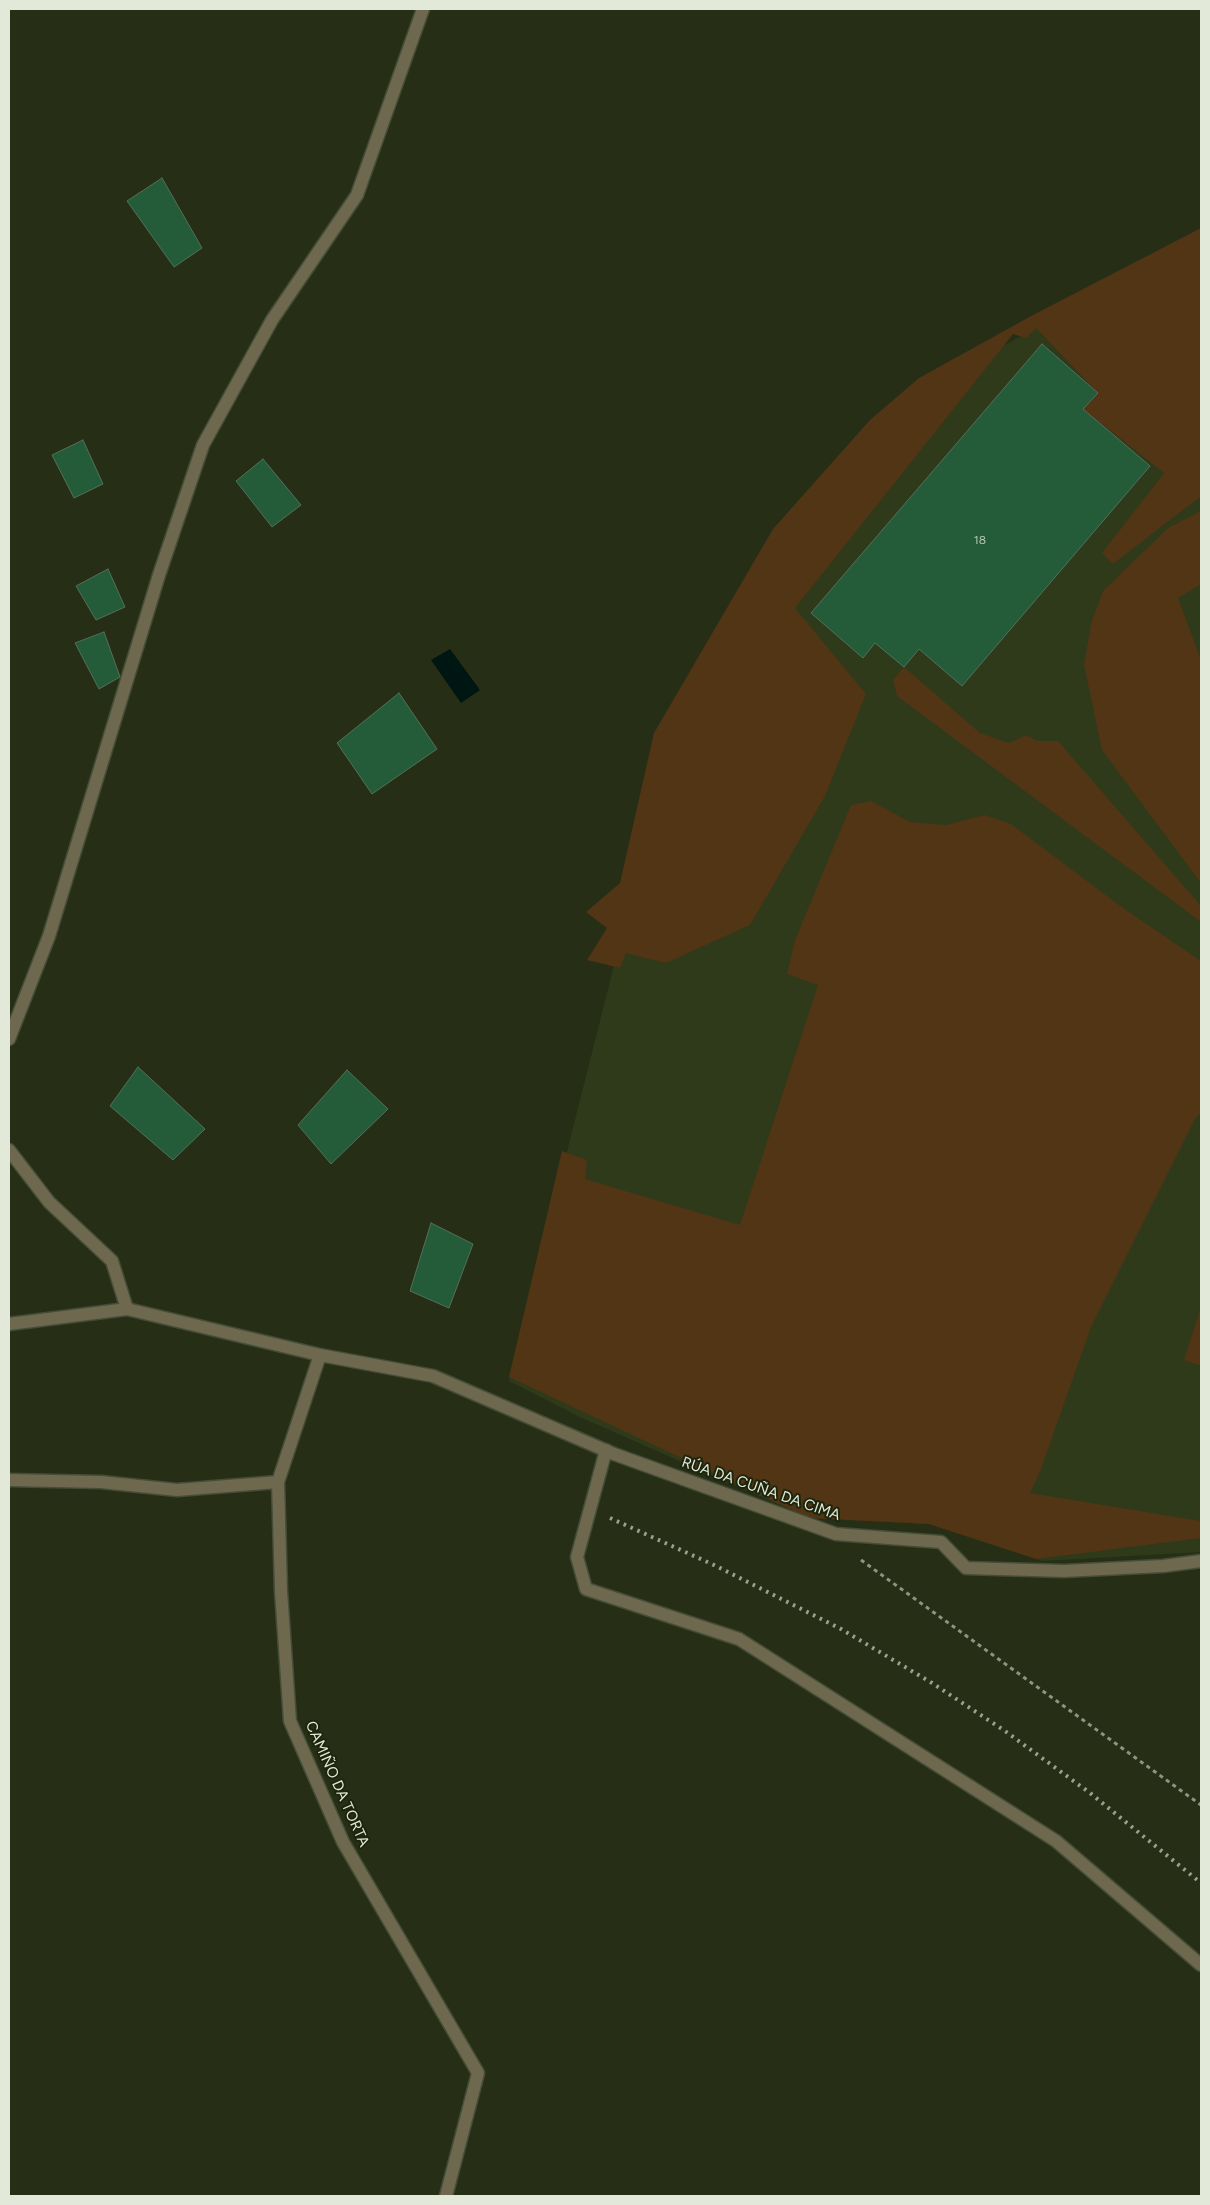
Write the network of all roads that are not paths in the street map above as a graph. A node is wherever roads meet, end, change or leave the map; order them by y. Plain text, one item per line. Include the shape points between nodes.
1 (422, 9) edge
2 (9, 1039) edge
3 (9, 1150) edge
4 (127, 1309) junction
5 (9, 1324) edge
6 (320, 1355) junction
7 (606, 1450) junction
8 (9, 1480) edge
9 (278, 1482) junction
10 (1201, 1561) edge
11 (1201, 1965) edge
12 (446, 2196) edge

1 - 2 street via 357,195 272,320 203,445 159,576 49,936
3 - 4 street via 49,1202 112,1261
4 - 5 street
4 - 6 street, RÚA DA CUÑA DA CIMA
6 - 7 street, RÚA DA CUÑA DA CIMA via 433,1376
6 - 9 street, CAMIÑO DA TORTA
7 - 10 street, RÚA DA CUÑA DA CIMA via 836,1534 941,1542 966,1568 1064,1571
7 - 11 street via 577,1557 586,1589 739,1639 1056,1841
8 - 9 street via 101,1482 177,1490
9 - 12 street, CAMIÑO DA TORTA via 290,1720 343,1842 478,2073

